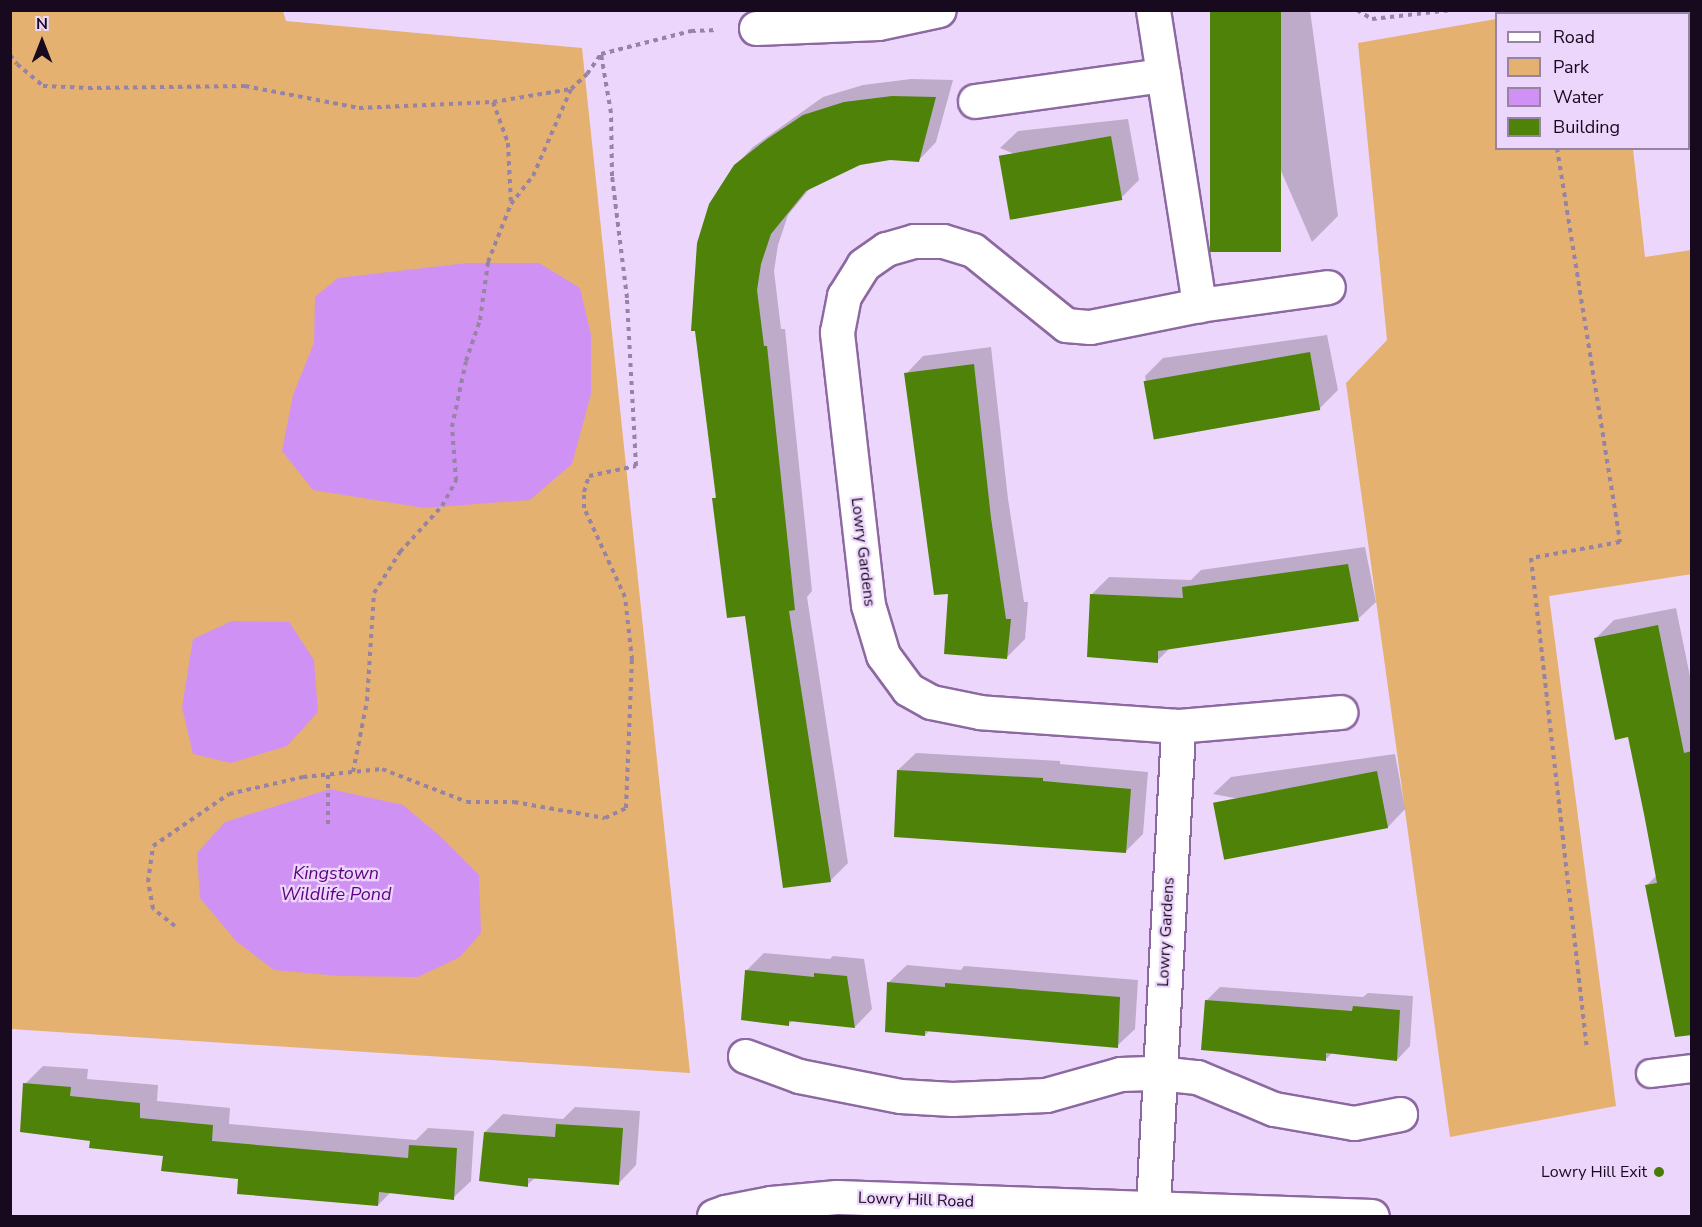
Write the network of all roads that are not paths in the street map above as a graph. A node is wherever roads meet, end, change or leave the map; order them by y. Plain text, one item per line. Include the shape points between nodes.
1 (939, 10) edge
2 (1153, 10) edge
3 (756, 28) road end
4 (1163, 75) junction
5 (975, 101) dead end
6 (1328, 287) dead end
7 (1199, 305) junction
8 (1340, 712) dead end
9 (1178, 726) junction
10 (745, 1056) dead end
11 (1692, 1068) edge
12 (1158, 1073) junction
13 (1650, 1073) dead end
14 (1400, 1114) dead end
15 (1153, 1207) junction
16 (714, 1216) edge
17 (1372, 1216) edge

1 - 3 street via 878,23
2 - 4 street
4 - 5 street
4 - 7 street
6 - 7 street, Lowry Gardens
7 - 9 street, Lowry Gardens via 1089,327 1066,325 973,250 943,241 914,241 886,249 863,265 844,296 837,332 868,605 883,655 908,689 931,702 980,712
8 - 9 street
9 - 12 street, Lowry Gardens
10 - 12 street via 799,1076 900,1096 952,1099 1046,1095 1120,1074
11 - 13 lane
12 - 14 street via 1197,1077 1274,1109 1354,1123
12 - 15 street, Lowry Gardens
15 - 16 street, Lowry Hill Road via 837,1197 771,1203
15 - 17 street, Lowry Hill Road

